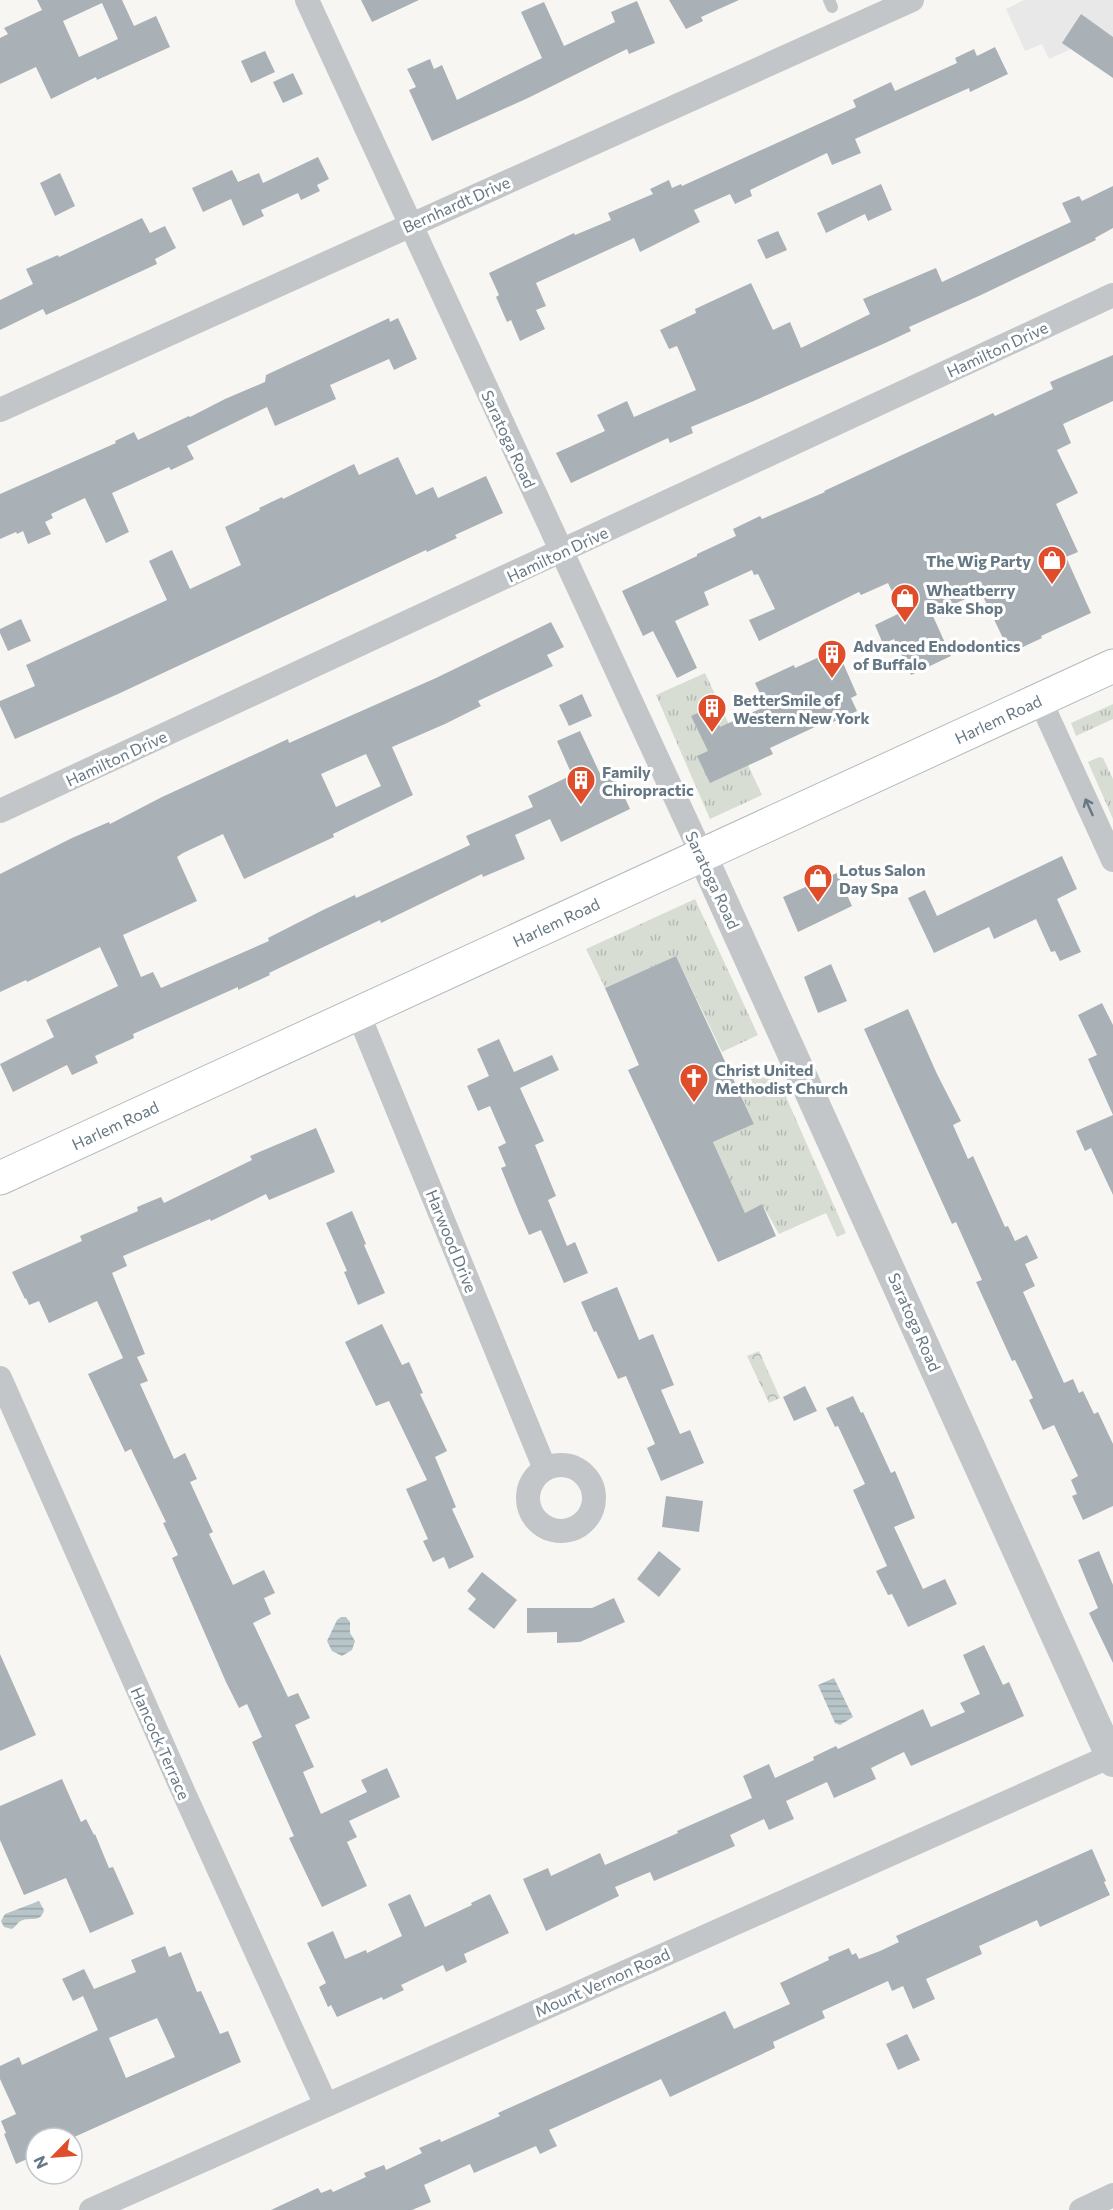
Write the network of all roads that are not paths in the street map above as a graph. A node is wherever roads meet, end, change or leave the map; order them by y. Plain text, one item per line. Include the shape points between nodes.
1 (307, 0) edge
2 (912, 0) edge
3 (412, 224) junction
4 (1113, 295) edge
5 (0, 410) edge
6 (561, 552) junction
7 (1113, 666) edge
8 (1040, 699) junction
9 (0, 812) edge
10 (702, 855) junction
11 (1113, 860) edge
12 (358, 1013) junction
13 (0, 1178) edge
14 (0, 1378) edge
15 (545, 1470) dead end
16 (1112, 1758) edge
17 (326, 2105) junction
18 (1113, 2195) edge
19 (91, 2210) edge
20 (1081, 2210) edge

1 - 3 street, Saratoga Road
2 - 3 street, Bernhardt Drive
3 - 5 street, Bernhardt Drive
3 - 6 street, Saratoga Road
4 - 6 street, Hamilton Drive
6 - 9 street, Hamilton Drive
6 - 10 street, Saratoga Road
7 - 8 main road, Harlem Road
8 - 10 main road, Harlem Road
11 -> 8 street
10 - 12 main road, Harlem Road
10 - 16 street, Saratoga Road
12 - 13 main road, Harlem Road
12 - 15 street, Harwood Drive
14 - 17 street, Hancock Terrace
16 - 17 street, Mount Vernon Road
17 - 19 street, Mount Vernon Road
18 - 20 street

